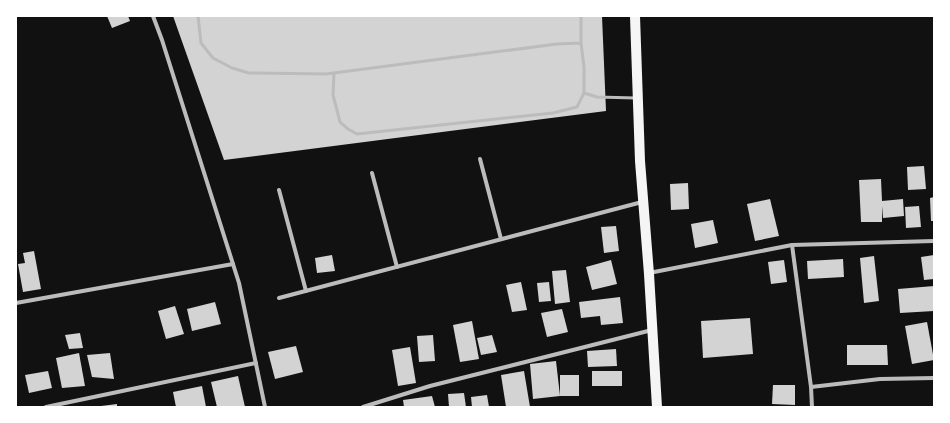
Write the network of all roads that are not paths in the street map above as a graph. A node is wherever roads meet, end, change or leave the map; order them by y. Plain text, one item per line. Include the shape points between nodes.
1 (153, 16) edge
2 (198, 16) edge
3 (581, 16) edge
4 (635, 16) edge
5 (581, 43) junction
6 (334, 73) junction
7 (584, 93) junction
8 (637, 98) junction
9 (480, 159) dead end
10 (372, 173) dead end
11 (279, 190) dead end
12 (642, 202) junction
13 (501, 239) junction
14 (934, 240) edge
15 (792, 245) junction
16 (233, 264) junction
17 (397, 267) junction
18 (649, 274) junction
19 (306, 291) junction
20 (279, 298) dead end
21 (16, 303) edge
22 (652, 330) junction
23 (256, 363) junction
24 (934, 378) edge
25 (812, 387) junction
26 (46, 407) edge
27 (265, 407) edge
28 (363, 407) edge
29 (657, 407) edge
30 (812, 407) edge

1 - 16 street
2 - 6 lane via 201,43 213,58 232,68 249,73
3 - 5 lane
4 - 8 main road
5 - 6 lane
5 - 7 lane
6 - 7 lane via 333,95 340,122 357,134 553,113 577,107
7 - 8 lane via 597,97
8 - 12 main road
9 - 13 street
10 - 17 street
11 - 19 street
12 - 13 street
12 - 18 main road
13 - 17 street
14 - 15 street
15 - 18 street
15 - 25 street
16 - 21 street
16 - 23 street
17 - 19 street
18 - 22 main road
19 - 20 street
22 - 28 street via 430,386
22 - 29 main road
23 - 26 street
23 - 27 street
24 - 25 street via 880,379
25 - 30 street

